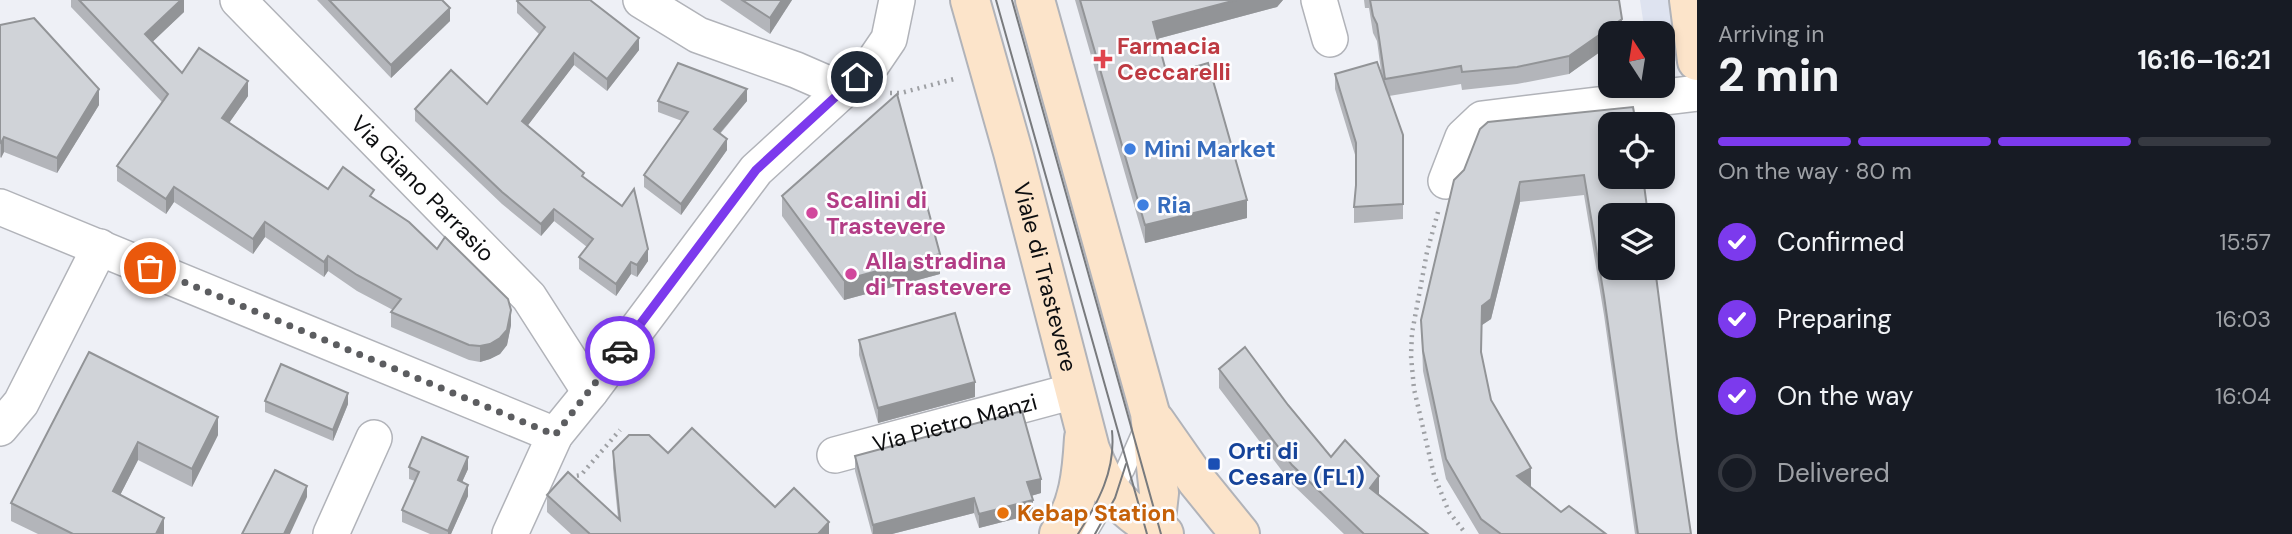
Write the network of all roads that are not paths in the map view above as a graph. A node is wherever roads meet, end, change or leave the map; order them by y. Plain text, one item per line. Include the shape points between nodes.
1 (238, 0) edge
2 (641, 0) edge
3 (897, 0) edge
4 (970, 0) edge
5 (1035, 0) edge
6 (1319, 0) edge
7 (1689, 0) edge
8 (1330, 39) dead end
9 (1697, 61) edge
10 (842, 90) junction
11 (1697, 93) edge
12 (1446, 181) road end
13 (0, 207) edge
14 (100, 247) junction
15 (1074, 391) junction
16 (590, 392) junction
17 (1150, 413) junction
18 (0, 428) edge
19 (1084, 433) junction
20 (374, 438) dead end
21 (550, 446) junction
22 (835, 455) dead end
23 (1119, 479) junction
24 (1154, 532) edge
25 (331, 534) edge
26 (510, 534) edge
27 (1059, 534) edge
28 (1087, 534) edge
29 (1109, 534) edge
30 (1240, 534) edge

1 - 16 street, Via Giano Parrasio via 529,297
2 - 10 street via 698,36
3 - 10 street via 883,50
4 - 15 main road, Viale di Trastevere
5 - 17 main road
6 - 8 street
7 - 9 main road
10 - 16 street via 756,170
11 - 12 street via 1482,119 1463,137
13 - 14 street
14 - 18 street via 21,403
14 - 21 street
15 - 19 main road, Viale di Trastevere
15 - 22 street, Via Pietro Manzi
16 - 21 street
17 - 23 lane
17 - 24 main road via 1159,493
17 - 30 main road
19 - 23 main road, Viale di Trastevere via 1098,469
19 - 27 main road via 1079,487
20 - 25 street
21 - 26 street
23 - 24 main road, Viale di Trastevere via 1132,514
23 - 28 lane
24 - 29 main road

